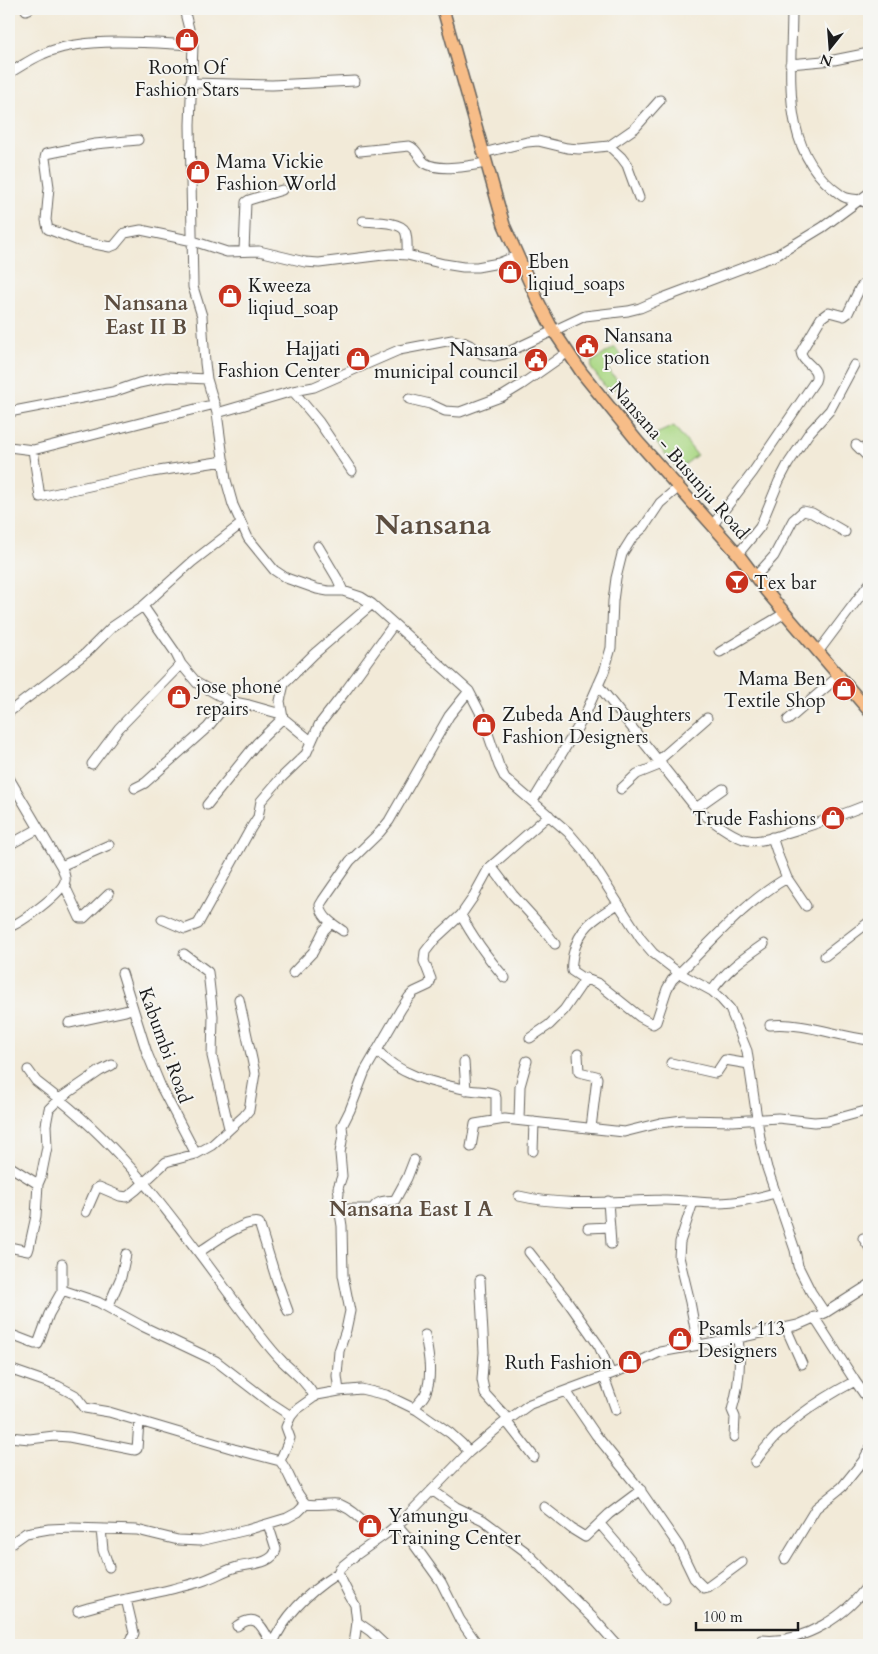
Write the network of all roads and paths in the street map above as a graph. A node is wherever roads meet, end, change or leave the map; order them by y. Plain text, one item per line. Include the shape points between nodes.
1 (184, 9) edge
2 (443, 9) edge
3 (792, 9) edge
4 (193, 44) junction
5 (869, 53) edge
6 (790, 64) junction
7 (9, 73) edge
8 (355, 81) dead end
9 (190, 83) junction
10 (660, 100) dead end
11 (138, 140) dead end
12 (609, 146) junction
13 (360, 151) dead end
14 (484, 158) junction
15 (282, 190) dead end
16 (869, 193) edge
17 (639, 198) dead end
18 (860, 200) junction
19 (869, 204) edge
20 (363, 220) dead end
21 (193, 241) junction
22 (244, 251) junction
23 (407, 255) junction
24 (517, 256) junction
25 (869, 279) edge
26 (553, 330) junction
27 (568, 352) junction
28 (854, 364) dead end
29 (207, 379) junction
30 (293, 391) junction
31 (409, 399) dead end
32 (216, 409) junction
33 (9, 412) edge
34 (856, 445) dead end
35 (9, 447) edge
36 (33, 450) junction
37 (869, 458) edge
38 (224, 462) junction
39 (352, 471) dead end
40 (679, 487) junction
41 (241, 524) junction
42 (712, 526) junction
43 (845, 532) dead end
44 (318, 546) dead end
45 (738, 554) junction
46 (755, 577) junction
47 (869, 584) edge
48 (343, 591) junction
49 (372, 604) junction
50 (143, 606) junction
51 (785, 613) junction
52 (394, 624) junction
53 (720, 652) dead end
54 (818, 652) junction
55 (181, 664) junction
56 (840, 675) junction
57 (598, 685) junction
58 (469, 691) junction
59 (229, 702) junction
60 (869, 711) edge
61 (9, 712) edge
62 (282, 716) junction
63 (707, 718) dead end
64 (788, 720) dead end
65 (311, 741) junction
66 (660, 762) junction
67 (92, 764) dead end
68 (9, 778) edge
69 (135, 788) dead end
70 (621, 788) dead end
71 (723, 789) dead end
72 (533, 801) junction
73 (869, 804) edge
74 (207, 805) dead end
75 (696, 808) junction
76 (549, 816) junction
77 (38, 829) junction
78 (772, 837) junction
79 (9, 845) edge
80 (108, 845) dead end
81 (61, 866) junction
82 (491, 866) junction
83 (787, 878) junction
84 (64, 884) junction
85 (109, 894) dead end
86 (618, 904) junction
87 (806, 906) dead end
88 (461, 915) junction
89 (162, 919) dead end
90 (869, 922) edge
91 (331, 923) junction
92 (9, 927) edge
93 (343, 931) dead end
94 (555, 944) dead end
95 (764, 944) dead end
96 (184, 954) dead end
97 (825, 956) dead end
98 (122, 973) dead end
99 (293, 973) dead end
100 (680, 973) junction
101 (505, 978) dead end
102 (586, 978) junction
103 (712, 991) junction
104 (239, 1000) dead end
105 (133, 1008) junction
106 (69, 1023) dead end
107 (770, 1025) dead end
108 (530, 1038) dead end
109 (869, 1040) edge
110 (376, 1050) junction
111 (578, 1054) dead end
112 (527, 1060) dead end
113 (464, 1062) dead end
114 (671, 1064) dead end
115 (749, 1064) junction
116 (112, 1065) dead end
117 (28, 1070) dead end
118 (466, 1090) junction
119 (59, 1099) junction
120 (869, 1110) edge
121 (496, 1120) junction
122 (519, 1120) junction
123 (757, 1120) junction
124 (534, 1122) junction
125 (229, 1128) junction
126 (591, 1128) junction
127 (471, 1147) dead end
128 (533, 1151) dead end
129 (196, 1154) junction
130 (414, 1160) dead end
131 (9, 1166) edge
132 (143, 1183) junction
133 (38, 1184) junction
134 (775, 1193) junction
135 (519, 1196) dead end
136 (608, 1201) junction
137 (693, 1202) junction
138 (340, 1209) junction
139 (86, 1212) dead end
140 (610, 1227) junction
141 (588, 1228) dead end
142 (863, 1238) dead end
143 (611, 1244) dead end
144 (9, 1247) edge
145 (869, 1247) edge
146 (198, 1252) junction
147 (529, 1252) dead end
148 (126, 1254) dead end
149 (62, 1264) dead end
150 (480, 1280) dead end
151 (869, 1285) edge
152 (62, 1291) junction
153 (108, 1307) junction
154 (288, 1311) dead end
155 (825, 1313) junction
156 (814, 1317) junction
157 (786, 1328) junction
158 (9, 1334) edge
159 (425, 1335) dead end
160 (738, 1338) junction
161 (698, 1345) junction
162 (802, 1364) dead end
163 (9, 1369) edge
164 (607, 1376) junction
165 (854, 1381) junction
166 (338, 1390) junction
167 (566, 1391) junction
168 (315, 1397) junction
169 (869, 1401) edge
170 (414, 1408) junction
171 (616, 1410) dead end
172 (291, 1416) junction
173 (507, 1420) junction
174 (139, 1422) junction
175 (9, 1437) edge
176 (734, 1437) dead end
177 (869, 1450) edge
178 (469, 1452) junction
179 (534, 1457) dead end
180 (280, 1461) junction
181 (755, 1462) dead end
182 (432, 1490) junction
183 (641, 1490) junction
184 (306, 1504) junction
185 (544, 1507) dead end
186 (268, 1524) junction
187 (600, 1524) junction
188 (397, 1525) junction
189 (100, 1528) junction
190 (378, 1539) junction
191 (9, 1545) edge
192 (785, 1559) dead end
193 (742, 1562) dead end
194 (109, 1567) dead end
195 (338, 1573) junction
196 (869, 1583) edge
197 (126, 1599) junction
198 (665, 1600) dead end
199 (78, 1610) dead end
200 (357, 1622) junction
201 (237, 1626) dead end
202 (762, 1640) dead end
203 (125, 1645) edge
204 (272, 1645) edge
205 (354, 1645) edge
206 (385, 1645) edge
207 (478, 1645) edge
208 (617, 1645) edge

1 - 4 street
2 - 14 main road, Nansana - Busunju Road
3 - 6 street
4 - 7 street via 120,42 65,47 43,54
4 - 9 street
5 - 6 street
6 - 18 street via 795,129 808,161 842,197
8 - 9 street via 272,85
9 - 21 street
10 - 12 street via 635,128
11 - 21 street via 94,144 46,154 49,187 46,226 79,241 110,247 125,233 141,230
12 - 14 street via 578,149 527,142
12 - 17 street via 627,165
13 - 14 street via 409,146 414,147 423,162 438,166 465,167
14 - 24 main road, Nansana - Busunju Road
15 - 22 street via 246,202
16 - 18 street
18 - 19 street
18 - 26 street via 776,255 640,308 586,316
20 - 23 street via 404,228
21 - 22 street via 227,252
21 - 29 street via 193,286 202,316
22 - 23 street via 319,263
23 - 24 street via 463,267 499,263
24 - 26 main road, Nansana - Busunju Road
25 - 42 street via 860,288 848,313 844,316 829,312 821,318 801,352 816,371 815,381
26 - 27 main road, Nansana - Busunju Road
26 - 30 street via 494,356 452,340 398,350 314,387
27 - 31 street via 502,396 460,412 445,411
27 - 40 main road, Nansana - Busunju Road via 638,442
28 - 45 street via 830,410 788,464 760,527
29 - 32 street
29 - 33 street via 167,377 139,382 113,392
30 - 32 street
30 - 39 street via 319,422
32 - 36 street
32 - 38 street
34 - 37 street
35 - 36 street
36 - 38 street via 40,497 152,472
38 - 41 street via 226,480
40 - 42 main road, Nansana - Busunju Road
40 - 57 street via 660,503 622,554 613,601 610,648
41 - 48 street via 264,559 286,578 317,589
41 - 50 street
42 - 45 main road, Nansana - Busunju Road
43 - 46 street via 803,511 793,520 774,556
44 - 48 street
45 - 46 main road, Nansana - Busunju Road
46 - 51 main road, Nansana - Busunju Road
47 - 54 street
48 - 49 street
49 - 52 street
49 - 62 street via 284,684 280,701
50 - 55 street
50 - 61 street via 112,627 86,652
51 - 53 street
51 - 54 main road, Nansana - Busunju Road
52 - 58 street
52 - 65 street via 319,725
54 - 56 main road, Nansana - Busunju Road
55 - 59 street via 197,683
55 - 67 street via 120,728
56 - 60 main road, Nansana - Busunju Road
56 - 64 street
57 - 66 street
57 - 72 street via 584,717
58 - 72 street via 505,778
58 - 91 street via 448,716 389,821 350,861 320,905
59 - 62 street
59 - 69 street via 194,740
62 - 65 street
62 - 74 street
63 - 66 street
65 - 89 street via 306,754 261,801 258,817 198,924 185,929
66 - 70 street via 637,774
66 - 75 street
68 - 77 street
71 - 75 street
72 - 76 street
73 - 78 street
75 - 78 street via 740,838
76 - 82 street
76 - 86 street via 576,835
77 - 79 street
77 - 81 street
78 - 83 street
80 - 81 street
81 - 84 street
82 - 88 street
82 - 94 street
83 - 87 street
83 - 100 street via 742,912
84 - 85 street via 80,918 84,918
84 - 92 street via 28,917
86 - 100 street via 653,953
86 - 102 street via 597,917 576,942 572,971
88 - 101 street via 479,946
88 - 110 street via 425,952 424,961 431,979 429,985 409,997
90 - 97 street
91 - 93 street
91 - 99 street via 313,952
95 - 103 street via 732,966
96 - 125 street via 208,972 213,1016 212,1056
98 - 105 street, Kabumbi Road
100 - 102 street via 667,989 653,1024 600,984
100 - 103 street
102 - 108 street via 564,1010
103 - 115 street via 730,1009
104 - 125 street via 255,1073 249,1110
105 - 106 street
105 - 129 street, Kabumbi Road via 160,1087
107 - 109 street via 784,1024
110 - 118 street via 389,1063 415,1076
110 - 138 street via 342,1126 342,1176 338,1188
111 - 126 street via 579,1072 597,1078
112 - 122 street via 520,1086
113 - 118 street
114 - 115 street via 715,1073 725,1060
115 - 123 street
116 - 119 street
117 - 119 street via 36,1081
118 - 121 street via 494,1094
119 - 132 street via 93,1128
119 - 133 street via 49,1109 47,1148
120 - 123 street via 828,1121
121 - 122 street
121 - 127 street via 475,1124
122 - 124 street
123 - 126 street via 672,1121 624,1132
123 - 134 street
124 - 126 street
124 - 128 street
125 - 129 street via 212,1145
129 - 132 street via 166,1162
130 - 138 street via 395,1200 382,1201 370,1209
131 - 133 street
132 - 139 street via 127,1197 99,1187
132 - 146 street
133 - 144 street via 36,1216 28,1251
134 - 137 street via 735,1202
134 - 155 street via 798,1266
135 - 136 street via 544,1200
136 - 137 street
136 - 140 street
137 - 161 street via 680,1242 679,1257
138 - 166 street via 343,1275 350,1311 339,1351
140 - 141 street
140 - 143 street
142 - 145 street
146 - 154 street via 228,1233 252,1222 259,1223
146 - 168 street via 270,1349 296,1372
147 - 164 street via 599,1346
148 - 153 street via 121,1277
149 - 152 street
150 - 173 street via 484,1352 482,1380 485,1394
151 - 155 street
152 - 153 street
152 - 158 street via 48,1314 38,1344
153 - 172 street via 216,1361
155 - 156 street
156 - 157 street
156 - 165 street
157 - 160 street
157 - 162 street
159 - 170 street via 428,1386 424,1397
160 - 161 street
160 - 176 street via 740,1358 732,1410
161 - 164 street via 660,1352
163 - 174 street via 58,1386 75,1395 86,1408
164 - 167 street
164 - 171 street
165 - 169 street
165 - 181 street via 794,1419 764,1448
166 - 168 street
166 - 170 street via 372,1391
167 - 173 street via 530,1404
167 - 183 street via 596,1435
168 - 172 street
170 - 178 street via 450,1433
172 - 180 street via 286,1428 290,1438
173 - 178 street
173 - 179 street
174 - 175 street via 137,1448 133,1451 69,1437
174 - 180 street
177 - 192 street via 842,1487 816,1508
178 - 182 street
180 - 184 street
182 - 188 street
182 - 208 street via 483,1520 526,1552
183 - 187 street
183 - 193 street via 678,1545 694,1578 704,1588
184 - 186 street via 292,1516
184 - 190 street via 343,1506 369,1526
185 - 187 street via 582,1537
186 - 189 street via 194,1541 137,1530
186 - 197 street via 276,1549 273,1556 205,1580
187 - 198 street
188 - 190 street
188 - 207 street via 442,1582 460,1620
189 - 191 street via 26,1533
189 - 194 street
190 - 195 street via 340,1568
195 - 200 street via 355,1605
195 - 204 street via 321,1584 289,1615
196 - 202 street via 854,1604 827,1623 787,1639
197 - 199 street
197 - 203 street via 134,1633
200 - 205 street
200 - 206 street
201 - 204 street via 253,1619

